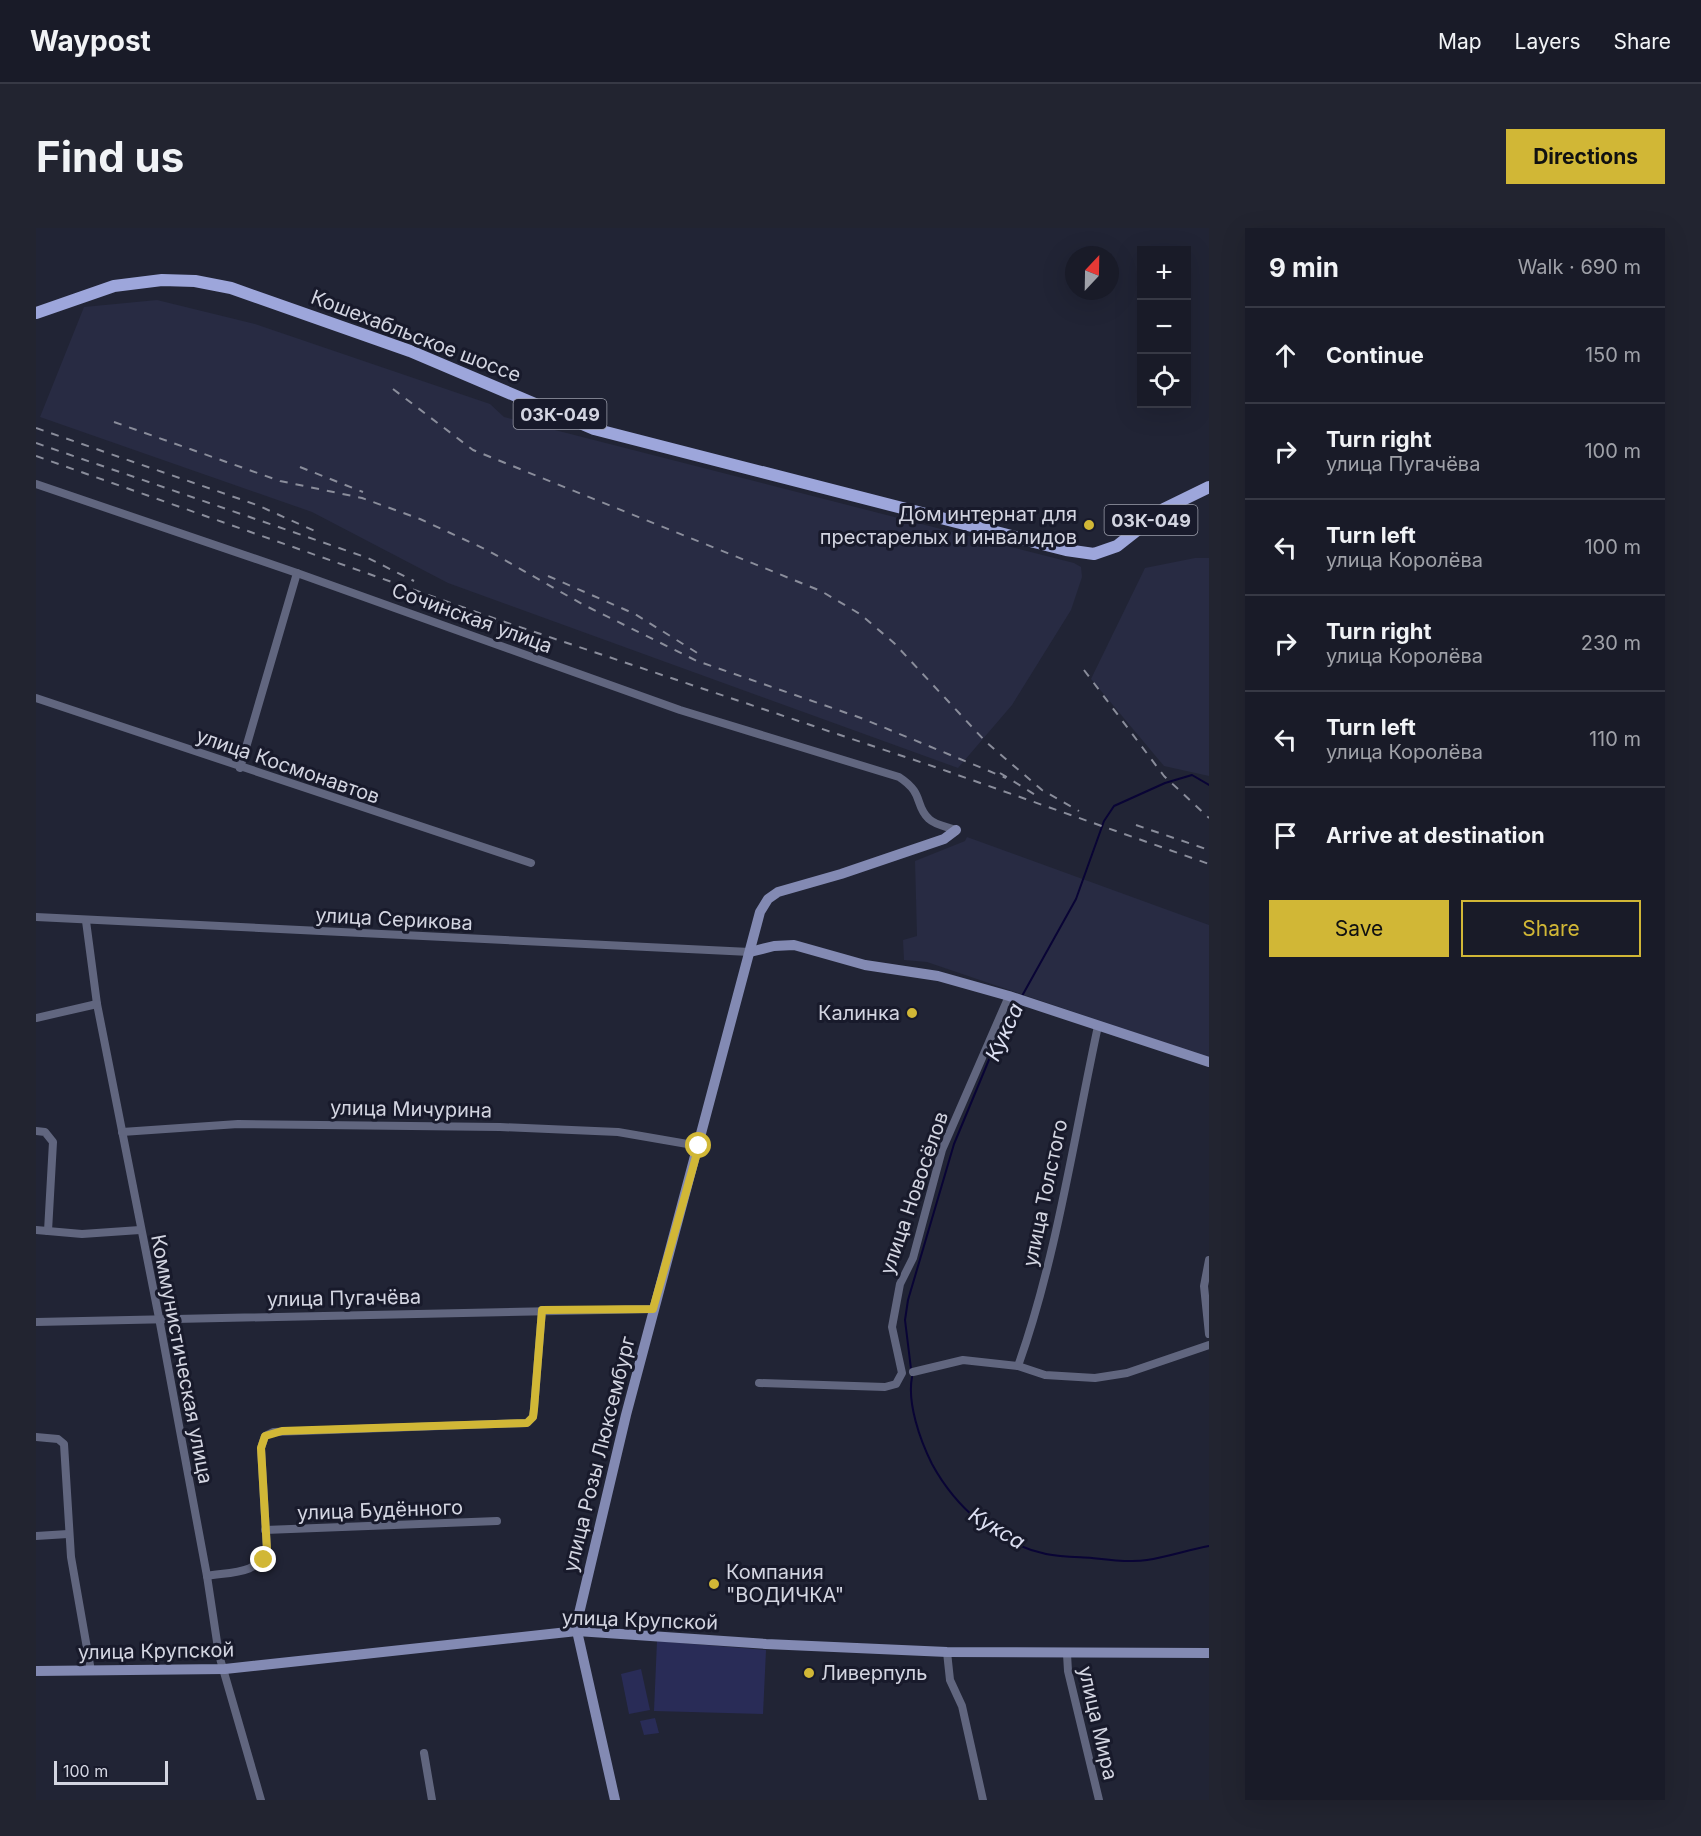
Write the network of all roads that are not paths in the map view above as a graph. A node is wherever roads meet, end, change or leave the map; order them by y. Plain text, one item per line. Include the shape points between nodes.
1 (36, 313) edge
2 (36, 484) edge
3 (1209, 487) edge
4 (297, 573) junction
5 (36, 698) edge
6 (240, 768) junction
7 (956, 830) joint
8 (531, 863) dead end
9 (36, 917) edge
10 (86, 921) junction
11 (750, 952) junction
12 (1016, 998) junction
13 (97, 1004) junction
14 (36, 1018) edge
15 (1098, 1026) junction
16 (1209, 1062) edge
17 (36, 1131) edge
18 (122, 1132) junction
19 (699, 1146) junction
20 (36, 1230) edge
21 (140, 1230) junction
22 (48, 1231) junction
23 (1209, 1260) edge
24 (653, 1309) junction
25 (542, 1310) junction
26 (159, 1318) junction
27 (36, 1322) edge
28 (1209, 1334) edge
29 (1209, 1345) edge
30 (1018, 1366) junction
31 (913, 1372) dead end
32 (759, 1383) dead end
33 (36, 1437) edge
34 (496, 1521) dead end
35 (266, 1530) junction
36 (68, 1534) junction
37 (36, 1536) edge
38 (207, 1576) junction
39 (577, 1631) junction
40 (947, 1652) junction
41 (1209, 1653) edge
42 (1067, 1654) junction
43 (225, 1669) junction
44 (36, 1671) edge
45 (91, 1671) junction
46 (424, 1753) dead end
47 (261, 1800) edge
48 (432, 1800) edge
49 (615, 1800) edge
50 (983, 1800) edge
51 (1099, 1800) edge

1 - 3 main road, Кошехабльское шоссе / 03К-049 via 114,286 195,281 231,288 410,351 594,429 1066,550 1094,554 1117,546 1164,509
2 - 4 street, Сочинская улица
4 - 6 street
4 - 7 street, Сочинская улица via 681,710 899,777 918,794 930,820
5 - 6 street, улица Космонавтов
6 - 8 street, улица Космонавтов
7 - 11 street, улица Розы Люксембург via 944,839 778,892 768,898 760,912
9 - 10 street, улица Серикова
10 - 11 street, улица Серикова
10 - 13 street, Коммунистическая улица
11 - 12 street via 794,945 865,965 938,976
11 - 19 street, улица Розы Люксембург
12 - 15 street
12 - 32 street, улица Новосёлов via 942,1150 913,1258 900,1284 892,1327 902,1373 896,1384
13 - 14 street
13 - 18 street, Коммунистическая улица
15 - 16 street
15 - 30 street, улица Толстого via 1047,1266
17 - 22 street via 45,1132 53,1142
18 - 19 street, улица Мичурина via 238,1124 500,1127 618,1132
18 - 21 street, Коммунистическая улица
19 - 24 street, улица Розы Люксембург
20 - 22 street
21 - 22 street via 82,1234
21 - 26 street, Коммунистическая улица
23 - 28 street via 1204,1286
24 - 25 street, улица Пугачёва
24 - 39 street, улица Розы Люксембург
25 - 26 street, улица Пугачёва
25 - 35 street via 533,1417 527,1423 273,1432 265,1436 261,1448
26 - 27 street, улица Пугачёва
26 - 38 street, Коммунистическая улица
29 - 30 street via 1127,1373 1095,1378 1045,1375
30 - 31 street via 963,1360
33 - 36 street via 58,1439 64,1444
34 - 35 street, улица Будённого
35 - 38 street via 267,1550 257,1567
36 - 37 street
36 - 45 street
38 - 43 street, Коммунистическая улица via 219,1655
39 - 40 street, улица Крупской
39 - 43 street, улица Крупской
39 - 49 street, улица Розы Люксембург
40 - 42 street, улица Крупской
40 - 50 street
41 - 42 street, улица Крупской
42 - 51 street, улица Мира
43 - 45 street, улица Крупской
43 - 47 street, Коммунистическая улица
44 - 45 street, улица Крупской
46 - 48 street

